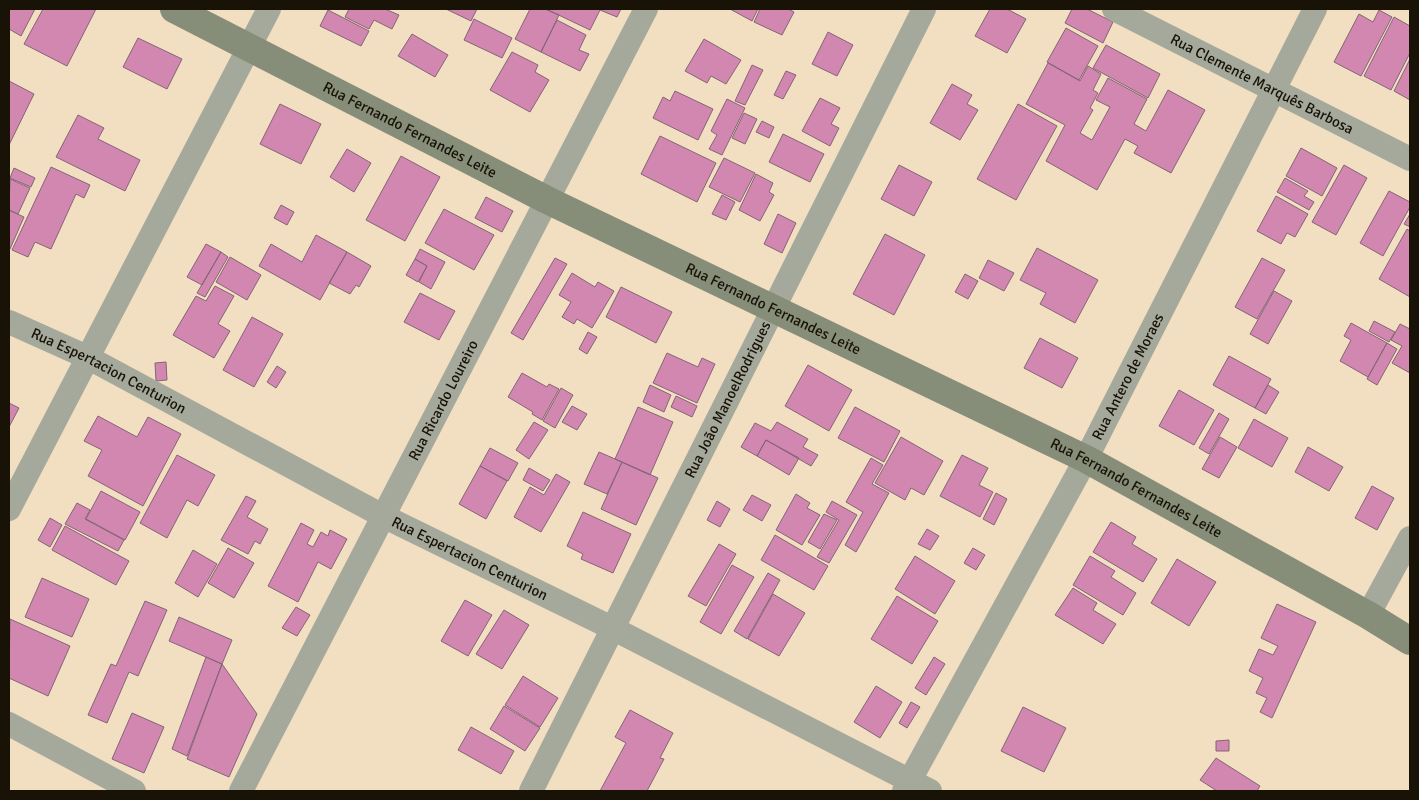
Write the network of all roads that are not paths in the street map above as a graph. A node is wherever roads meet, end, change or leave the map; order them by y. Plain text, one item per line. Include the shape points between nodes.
1 (174, 9) edge
2 (270, 9) edge
3 (646, 9) edge
4 (924, 9) edge
5 (1114, 9) edge
6 (1315, 9) edge
7 (250, 48) junction
8 (1275, 88) junction
9 (1410, 159) edge
10 (547, 200) junction
11 (775, 308) junction
12 (9, 322) edge
13 (87, 357) junction
14 (1086, 459) junction
15 (9, 509) edge
16 (383, 516) junction
17 (1410, 538) edge
18 (1368, 615) junction
19 (612, 628) junction
20 (1410, 641) edge
21 (9, 724) edge
22 (915, 788) edge
23 (134, 791) edge
24 (241, 791) edge
25 (531, 791) edge

1 - 7 street, Rua Fernando Fernandes Leite
2 - 7 street
3 - 10 street, Rua Ricardo Loureiro
4 - 11 street, Rua João ManoelRodrigues
5 - 8 street, Rua Clemente Marquês Barbosa
6 - 8 street, Rua Antero de Moraes
7 - 10 street, Rua Fernando Fernandes Leite
7 - 13 street
8 - 9 street, Rua Clemente Marquês Barbosa
8 - 14 street, Rua Antero de Moraes
10 - 11 street, Rua Fernando Fernandes Leite
10 - 16 street, Rua Ricardo Loureiro
11 - 14 street, Rua Fernando Fernandes Leite
11 - 19 street, Rua João ManoelRodrigues
12 - 13 street, Rua Espertacion Centurion
13 - 15 street
13 - 16 street, Rua Espertacion Centurion
14 - 18 street, Rua Fernando Fernandes Leite
14 - 22 street, Rua Antero de Moraes
16 - 19 street, Rua Espertacion Centurion
16 - 24 street, Rua Ricardo Loureiro
17 - 18 street
18 - 20 street, Rua Fernando Fernandes Leite
19 - 22 street, Rua Espertacion Centurion
19 - 25 street, Rua João ManoelRodrigues
21 - 23 street

